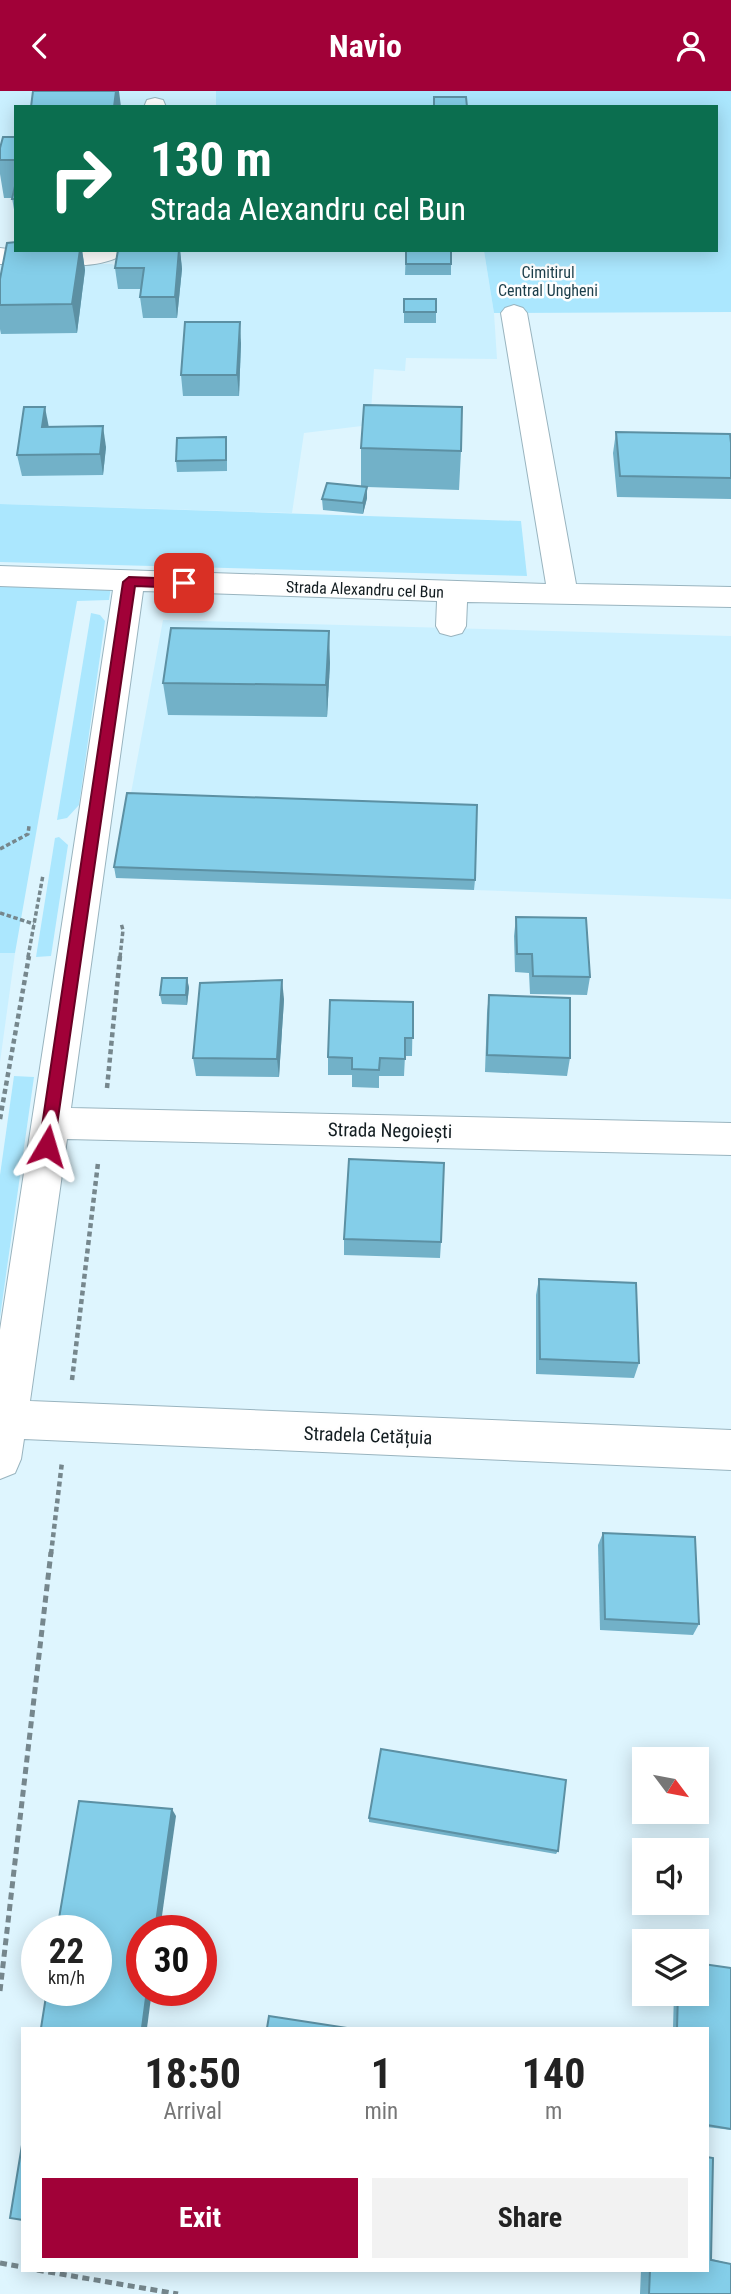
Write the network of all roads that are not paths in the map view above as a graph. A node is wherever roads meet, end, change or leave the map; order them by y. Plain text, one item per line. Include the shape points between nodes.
1 (110, 252) edge
2 (0, 256) edge
3 (514, 313) dead end
4 (0, 576) edge
5 (129, 582) junction
6 (453, 592) junction
7 (562, 592) junction
8 (731, 597) edge
9 (451, 626) dead end
10 (49, 1123) junction
11 (731, 1139) edge
12 (3, 1439) edge
13 (731, 1450) edge

1 - 2 street via 100,257
3 - 7 street
4 - 5 street, Strada Alexandru cel Bun
5 - 6 street, Strada Alexandru cel Bun
5 - 10 street
6 - 7 street, Strada Alexandru cel Bun
6 - 9 street
7 - 8 street, Strada Alexandru cel Bun
10 - 11 street, Strada Negoiești
10 - 12 street
12 - 13 street, Stradela Cetățuia via 67,1422

